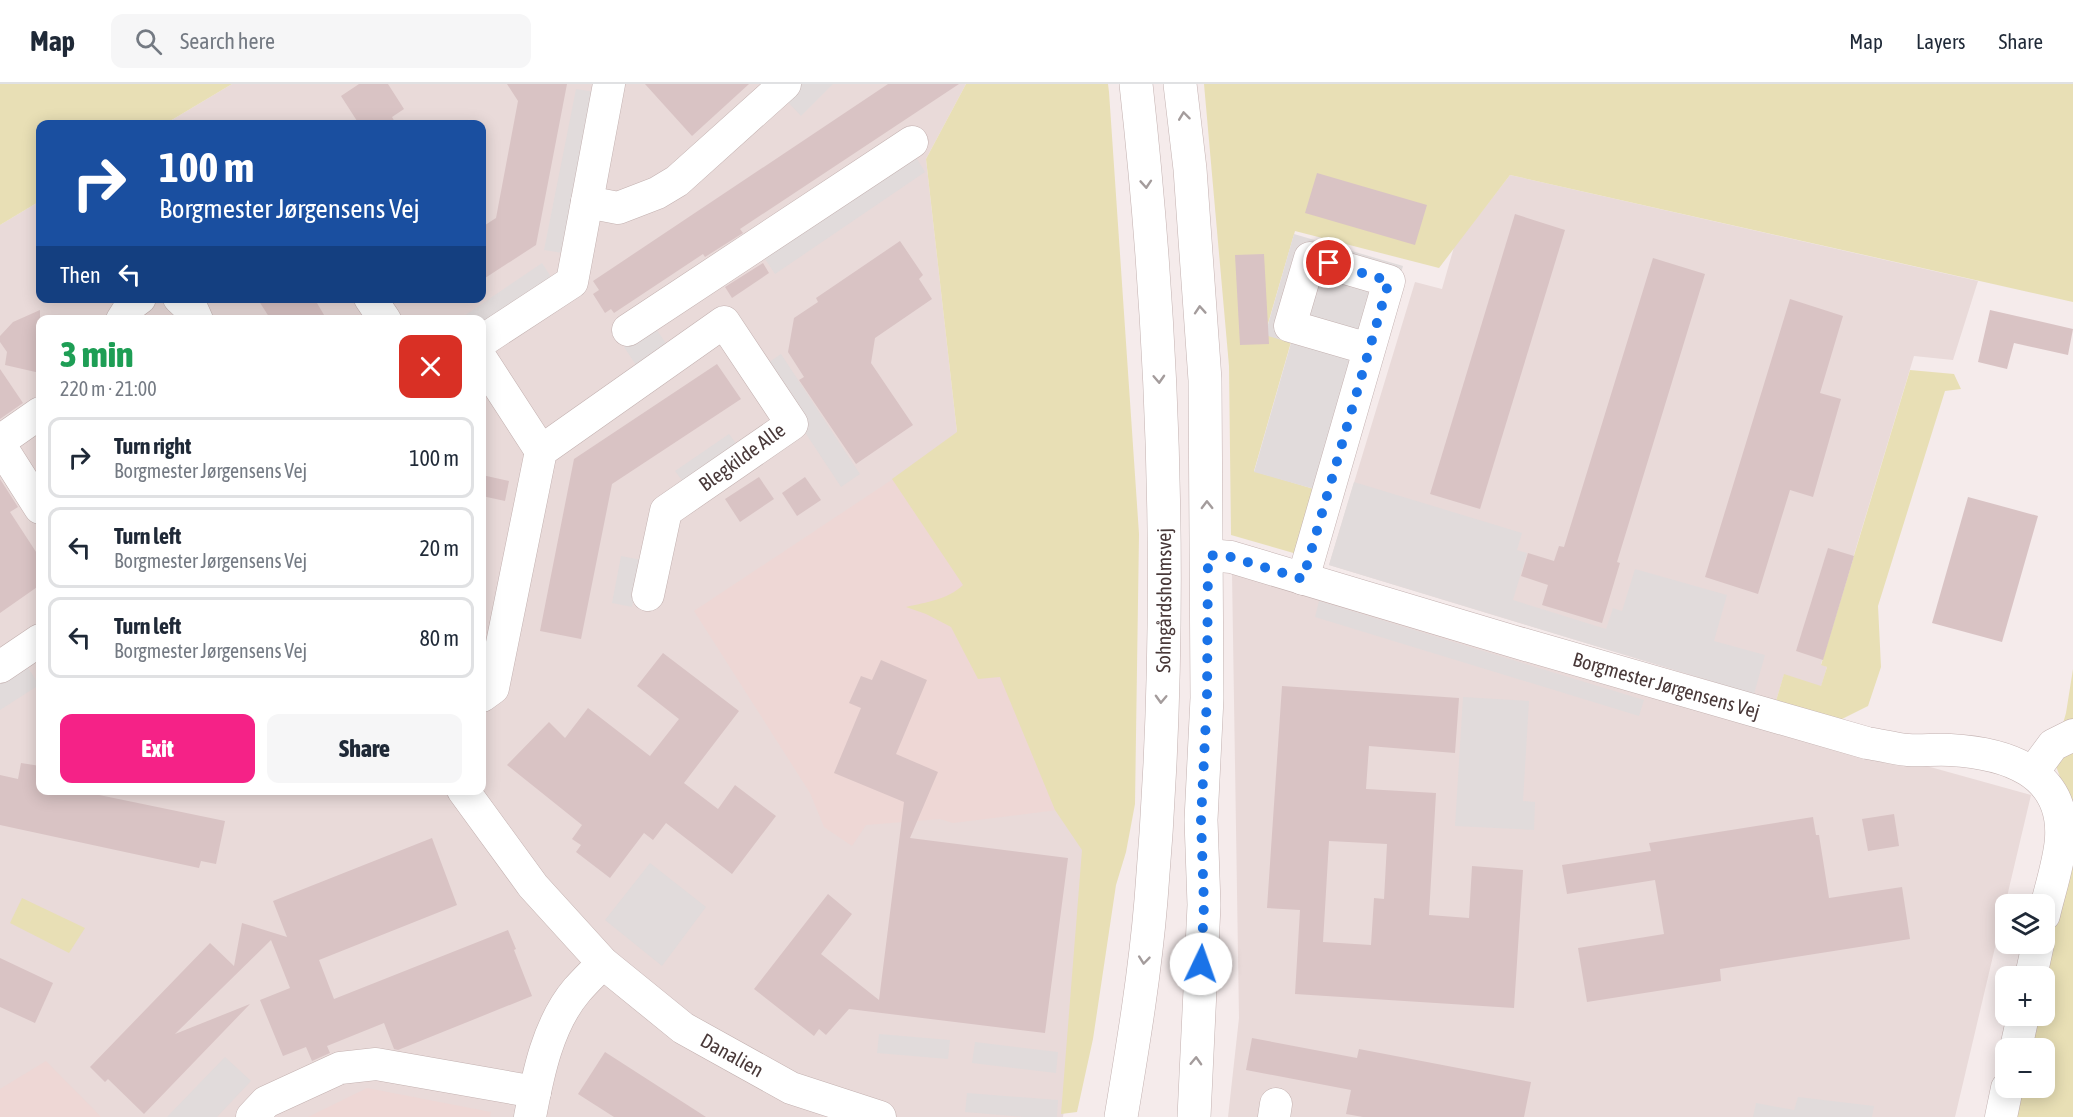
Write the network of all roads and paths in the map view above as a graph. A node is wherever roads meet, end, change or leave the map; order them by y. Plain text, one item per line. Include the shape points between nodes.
1 (609, 84) edge
2 (785, 84) edge
3 (1136, 84) edge
4 (1180, 84) edge
5 (912, 142) dead end
6 (587, 202) junction
7 (694, 286) junction
8 (724, 322) junction
9 (628, 330) dead end
10 (486, 338) edge
11 (1369, 349) dead end
12 (486, 366) edge
13 (36, 416) edge
14 (0, 443) edge
15 (541, 451) junction
16 (36, 502) edge
17 (1208, 555) junction
18 (1303, 579) junction
19 (648, 595) dead end
20 (36, 643) edge
21 (0, 667) edge
22 (486, 693) edge
23 (2073, 735) edge
24 (2033, 772) junction
25 (467, 795) edge
26 (2049, 894) edge
27 (603, 963) junction
28 (2005, 1098) edge
29 (532, 1104) edge
30 (252, 1117) edge
31 (880, 1117) edge
32 (1121, 1117) edge
33 (1194, 1117) edge
34 (2001, 1117) edge

1 - 6 street
2 - 6 street via 677,181 657,193 618,208
3 -> 32 street, Sohngårdsholmsvej via 1146,174 1165,554 1151,902
17 -> 4 street via 1205,380
5 - 7 street
6 - 10 street via 572,282
7 - 8 street, Blegkilde Alle
7 - 9 street
8 - 15 street
8 - 19 street, Blegkilde Alle via 792,424 666,511
11 - 18 street
12 - 15 street
13 - 14 street
14 - 16 street
15 - 22 street via 493,688
17 - 18 street, Borgmester Jørgensens Vej via 1231,557
33 -> 17 street via 1204,905 1201,820
18 - 24 street, Borgmester Jørgensens Vej via 1867,743 1908,750 1986,754
20 - 21 street
23 - 24 street via 2053,745
24 - 26 street, Borgmester Jørgensens Vej via 2050,789 2058,810 2061,838
25 - 27 street, Danalien via 533,886
27 - 29 street via 575,992 552,1031
27 - 31 street, Danalien via 683,1028 710,1044 791,1088
28 - 34 street
29 - 30 street via 376,1064 340,1068 266,1102

